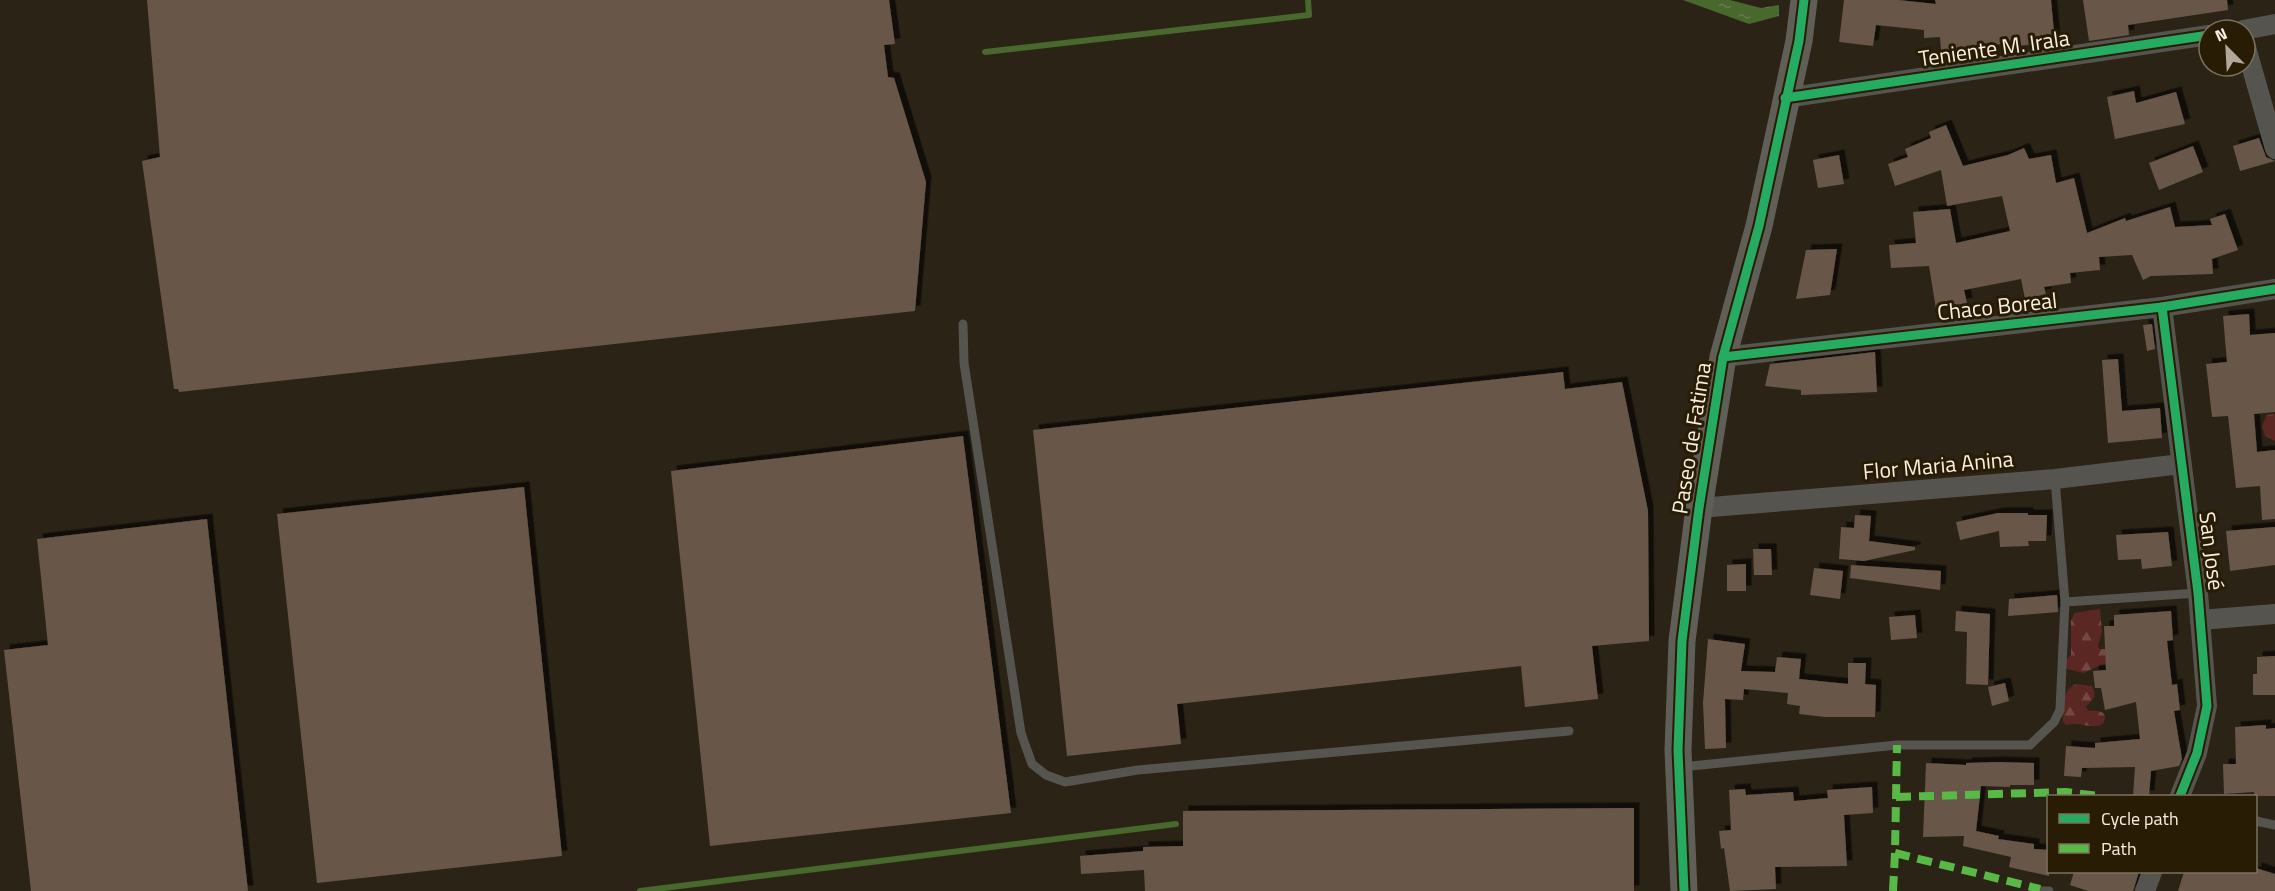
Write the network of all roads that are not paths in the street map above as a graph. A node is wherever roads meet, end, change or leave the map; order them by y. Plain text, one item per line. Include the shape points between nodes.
1 (1804, 0) edge
2 (2275, 24) edge
3 (2257, 27) edge
4 (2197, 37) edge
5 (2255, 78) edge
6 (1785, 98) junction
7 (2275, 149) edge
8 (2275, 289) edge
9 (2162, 307) junction
10 (963, 324) dead end
11 (1723, 357) junction
12 (2181, 464) junction
13 (2055, 479) junction
14 (1699, 508) junction
15 (2198, 593) junction
16 (2065, 602) junction
17 (2275, 614) edge
18 (2200, 620) junction
19 (1569, 731) dead end
20 (1679, 767) junction
21 (2181, 795) edge
22 (2257, 821) edge
23 (2275, 825) edge
24 (2152, 873) edge
25 (1684, 891) edge
26 (2040, 891) edge
27 (2049, 891) edge
28 (2145, 891) edge

1 - 6 street, Paseo de Fatima
2 - 3 street
4 - 6 street, Teniente M. Irala
5 - 7 street
6 - 11 street, Paseo de Fatima via 1759,226
8 - 9 street, Chaco Boreal
9 - 11 street, Chaco Boreal
9 - 12 street, San José
10 - 19 lane via 964,363 1021,733 1032,764 1046,775 1065,782 1138,770
11 - 14 street, Paseo de Fatima
12 - 13 street, Flor Maria Anina
12 - 15 street, San José
13 - 14 street, Flor Maria Anina
13 - 16 lane
14 - 20 street, Paseo de Fatima via 1682,641
15 - 16 lane
15 - 18 street, San José
16 - 20 lane via 2060,710 2054,722 2030,745 1897,745
17 - 18 street
18 - 21 street, San José via 2207,706 2197,753
20 - 25 street, Paseo de Fatima
22 - 23 lane
24 - 28 street
26 - 27 lane

